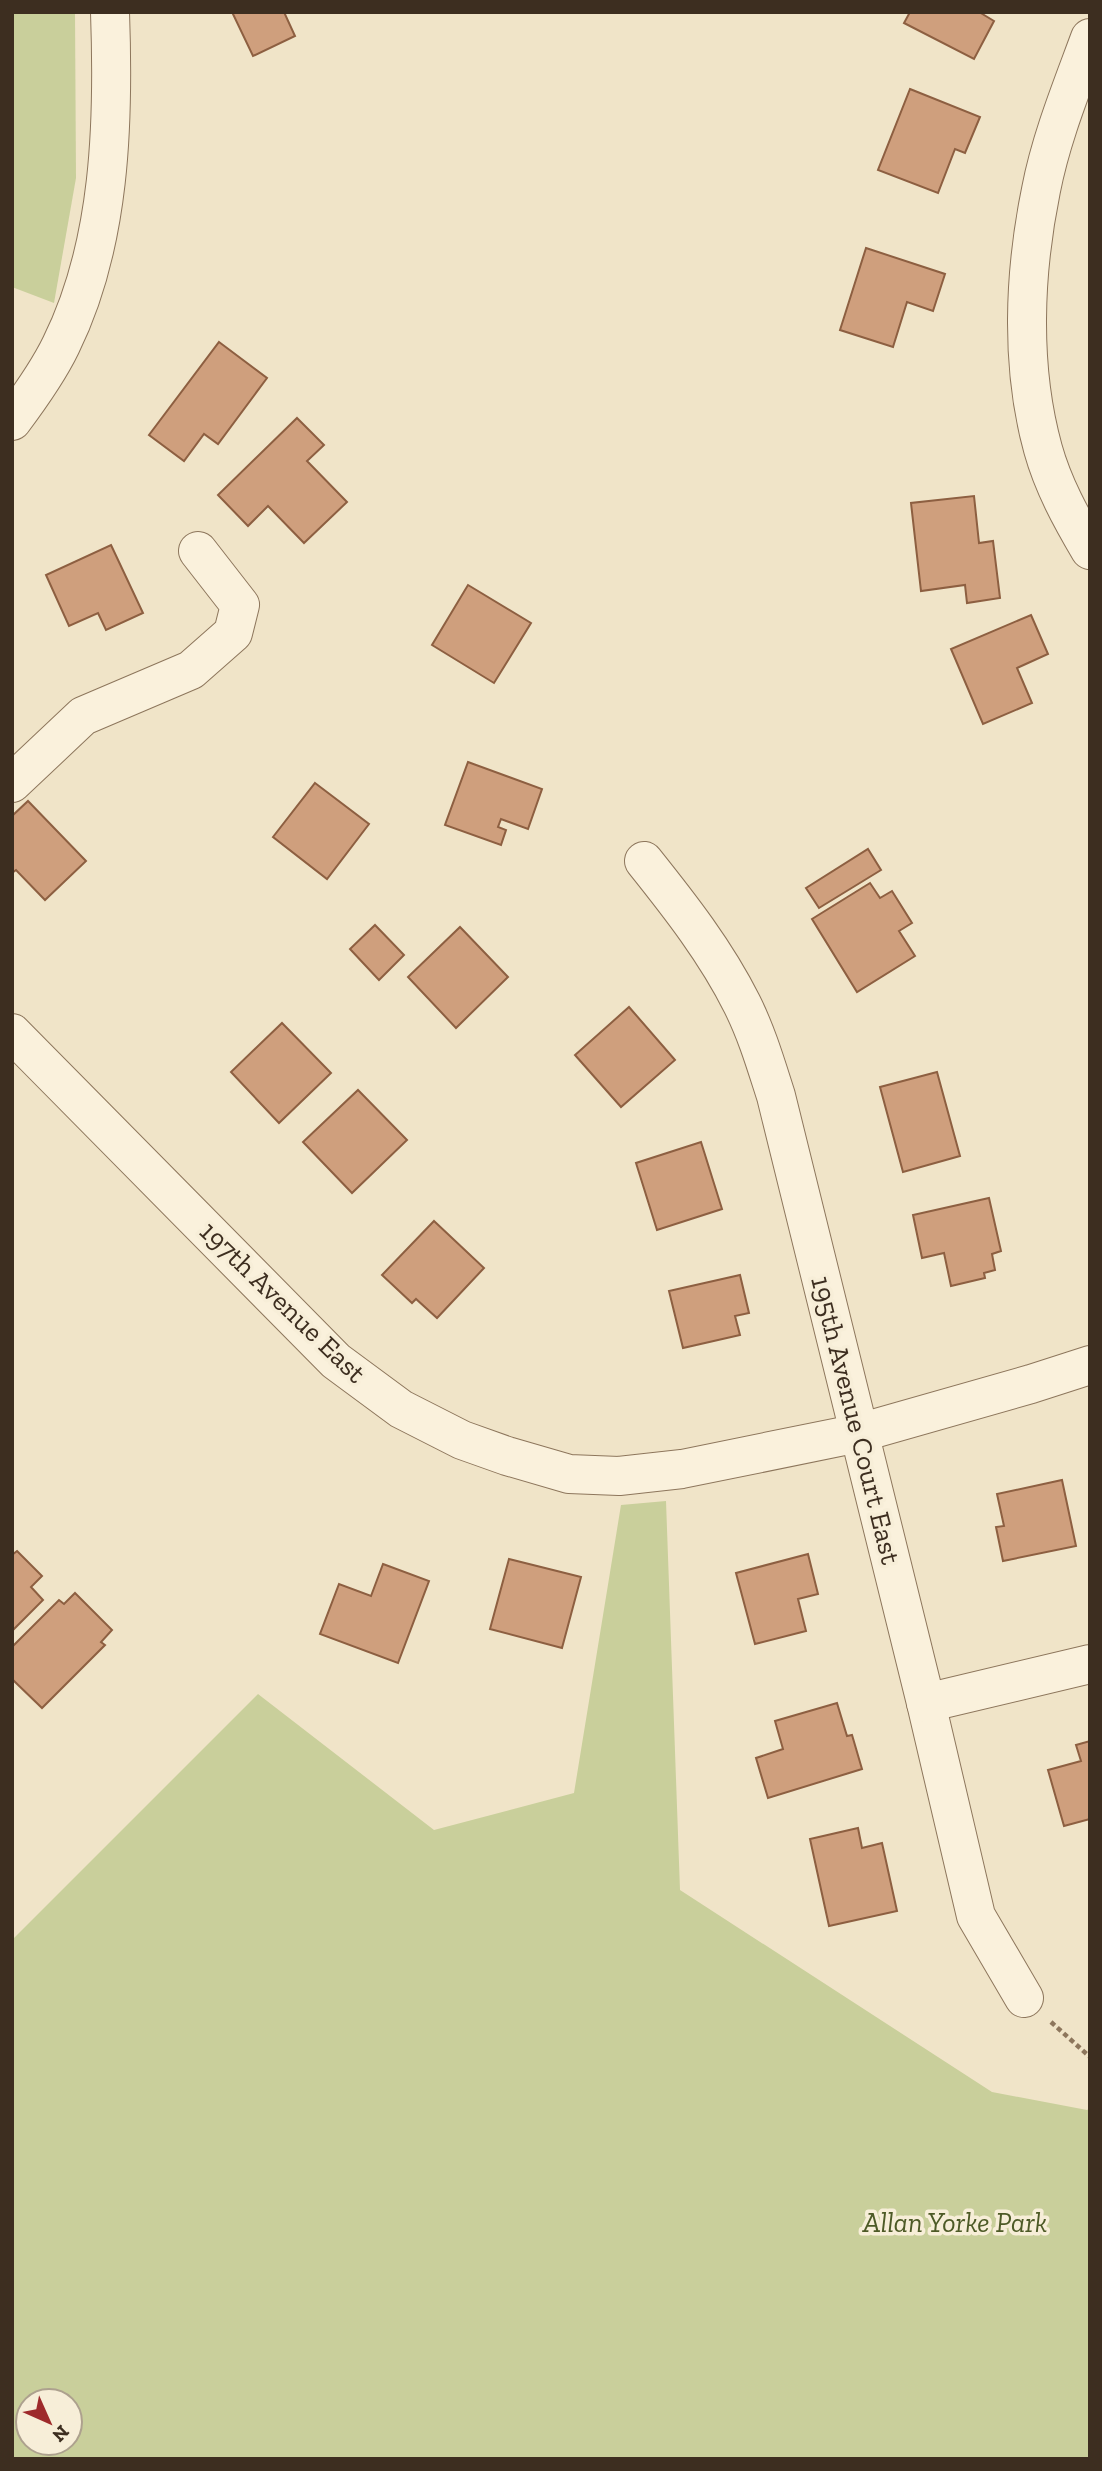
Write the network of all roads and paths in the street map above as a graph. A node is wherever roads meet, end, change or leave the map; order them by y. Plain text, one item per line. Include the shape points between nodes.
1 (110, 12) edge
2 (1090, 37) edge
3 (24, 381) edge
4 (12, 421) edge
5 (1090, 550) edge
6 (198, 551) dead end
7 (12, 783) edge
8 (644, 861) dead end
9 (12, 1033) edge
10 (1090, 1365) edge
11 (859, 1433) junction
12 (1090, 1664) edge
13 (926, 1703) junction
14 (1024, 1998) joint
15 (1090, 2057) edge

1 - 3 street via 108,176 101,216 87,275 61,346
2 - 5 street via 1041,188 1027,297 1032,395 1043,449 1064,506
3 - 4 street
6 - 7 street via 240,606 233,633 191,670 83,716
8 - 11 street, 195th Avenue Court East via 722,969 762,1052
9 - 11 street, 197th Avenue East via 336,1361 401,1409 463,1440 569,1474 619,1476 682,1469
10 - 11 street, 197th Avenue East
11 - 13 street, 195th Avenue Court East
12 - 13 street
13 - 14 street, 195th Avenue Court East via 976,1916
14 - 15 path

